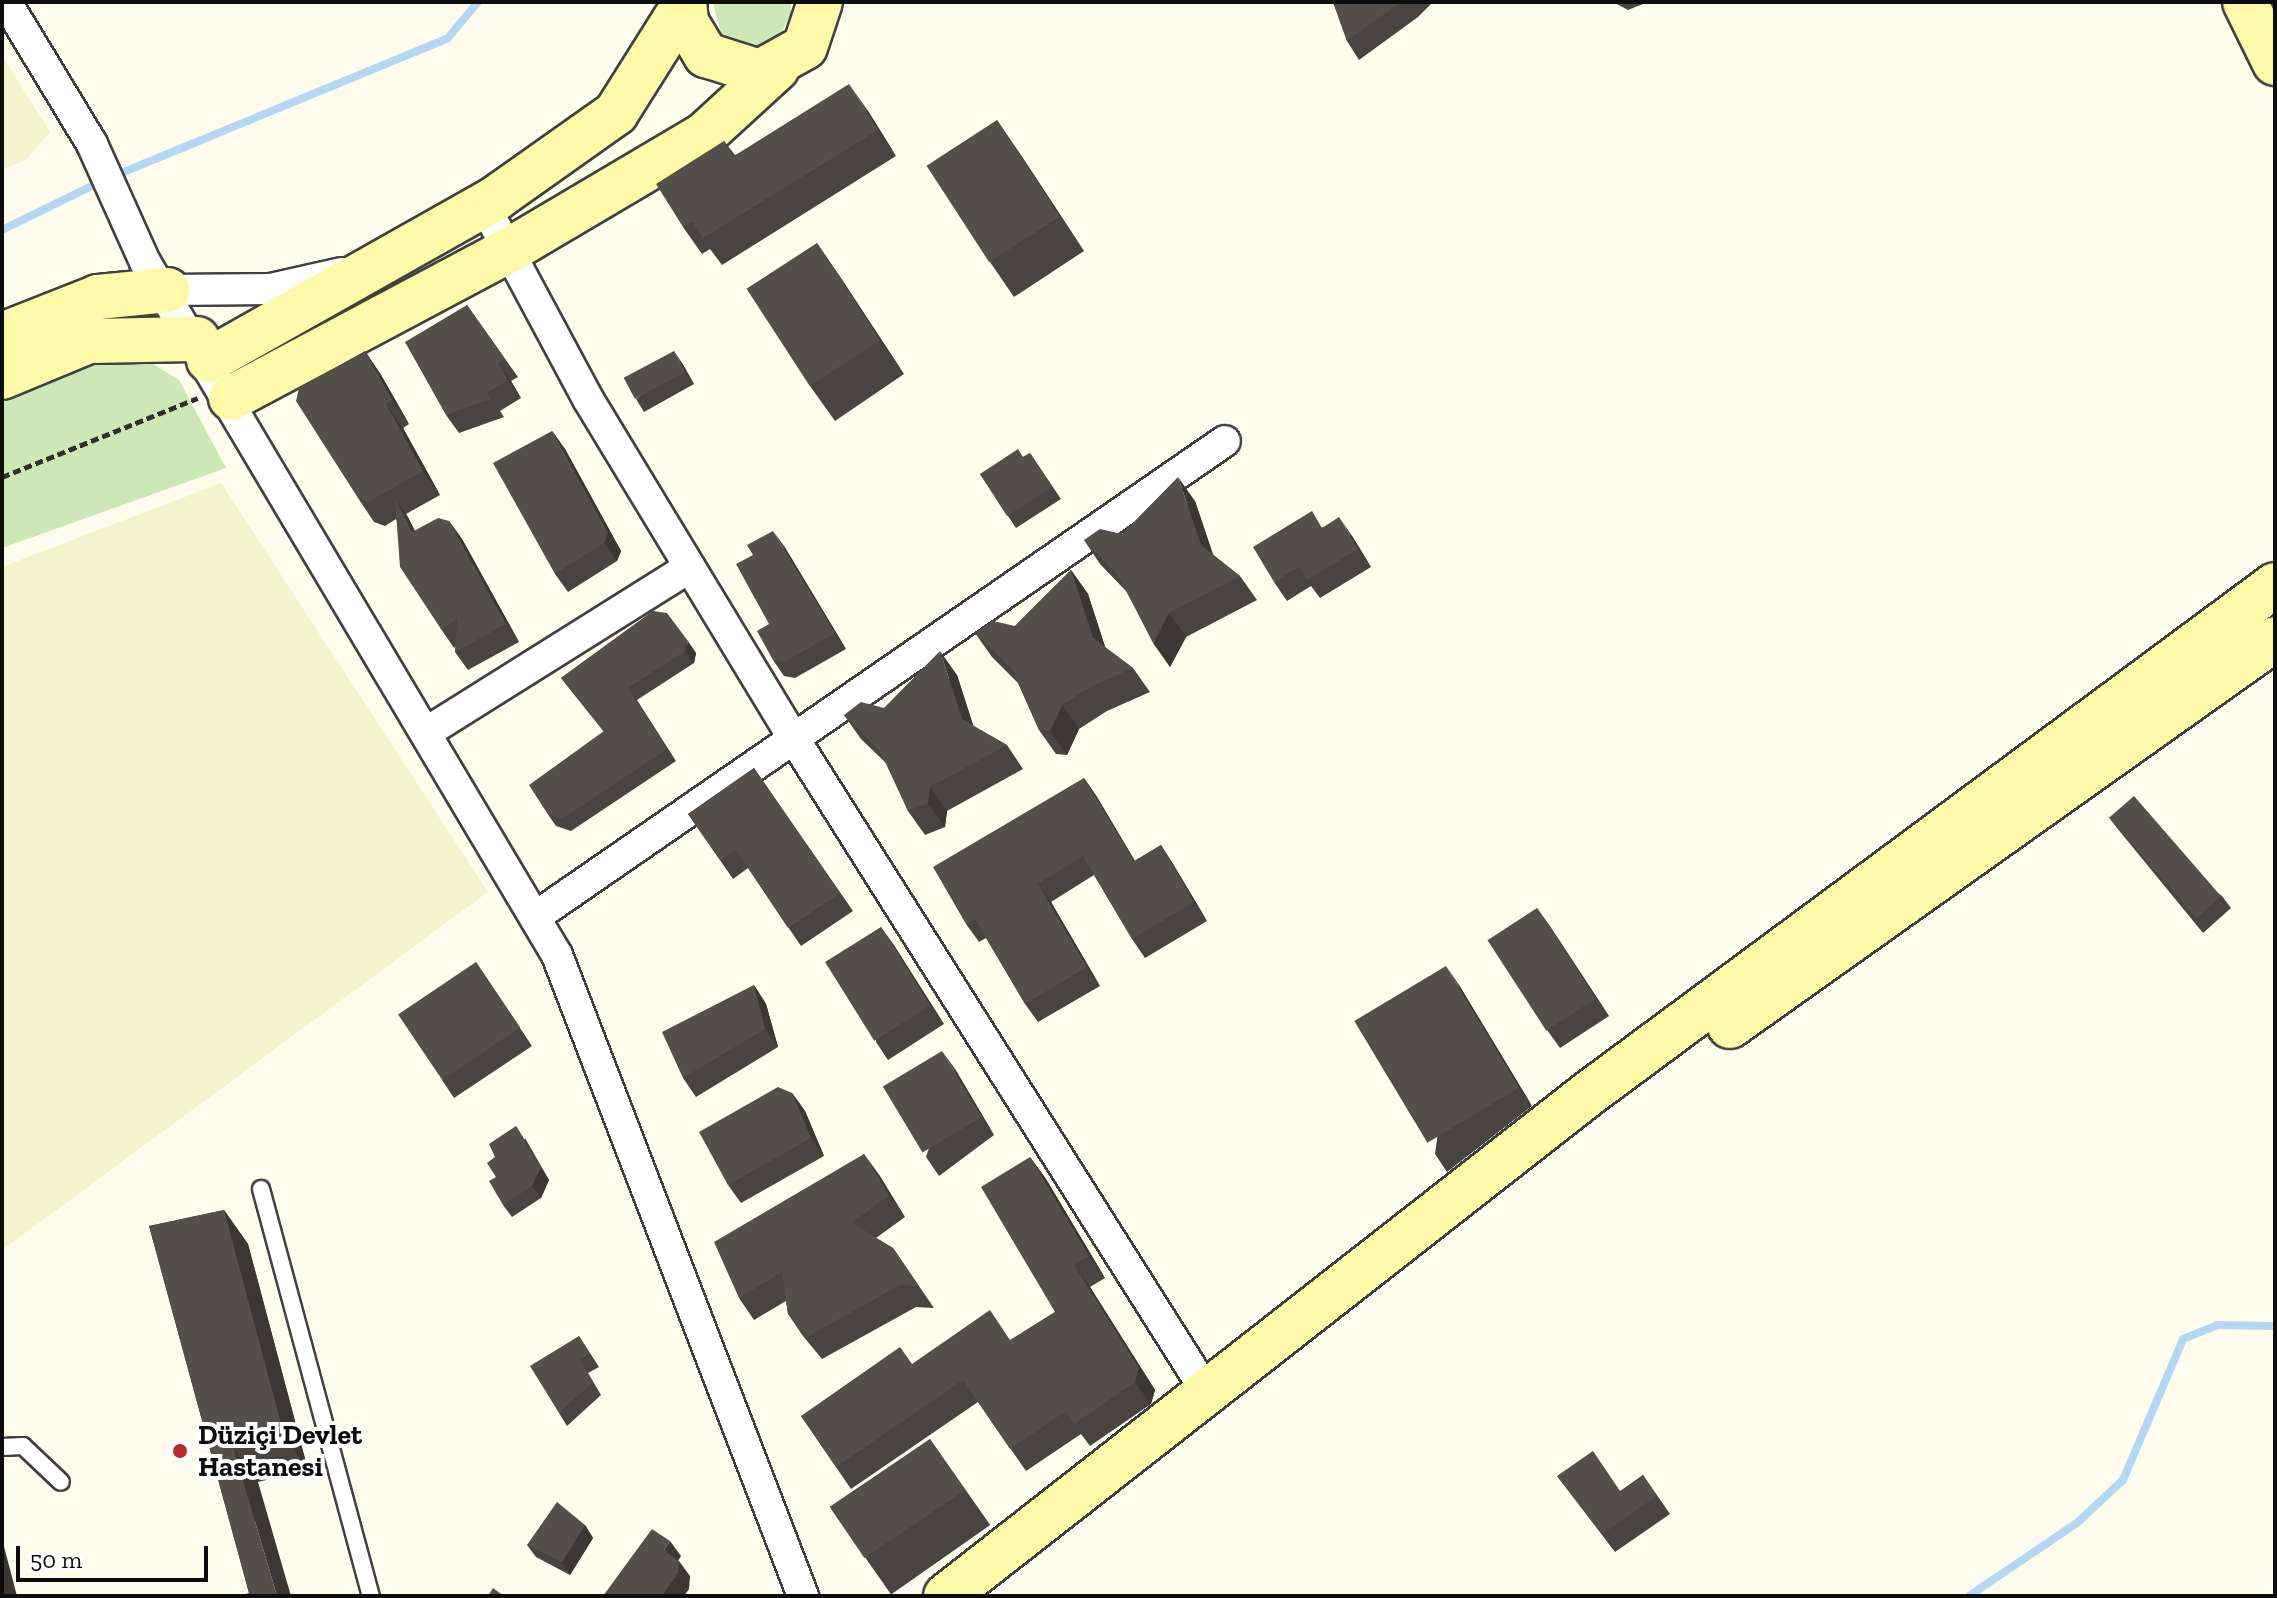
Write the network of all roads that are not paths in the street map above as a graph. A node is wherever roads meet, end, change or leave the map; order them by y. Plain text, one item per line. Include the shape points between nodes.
1 (6, 2) edge
2 (820, 2) edge
3 (2245, 2) edge
4 (684, 4) edge
5 (2275, 63) edge
6 (777, 68) junction
7 (484, 205) junction
8 (508, 251) junction
9 (375, 266) junction
10 (168, 290) junction
11 (2, 335) edge
12 (215, 371) junction
13 (2, 377) edge
14 (1225, 441) dead end
15 (690, 567) junction
16 (2275, 585) edge
17 (2275, 639) edge
18 (427, 732) junction
19 (791, 734) junction
20 (535, 917) junction
21 (261, 1189) dead end
22 (1206, 1391) junction
23 (2, 1447) edge
24 (61, 1482) dead end
25 (371, 1596) edge
26 (803, 1596) edge
27 (946, 1596) edge
28 (990, 1596) edge

1 - 10 street via 92,144 122,222
2 - 6 main road via 805,47
3 - 5 main road
4 - 6 main road via 694,40 714,60 741,72
4 - 7 main road via 616,113
6 - 8 main road via 704,135
7 - 8 street
7 - 9 main road
8 - 12 main road
8 - 15 street
9 - 10 street via 271,289
9 - 12 main road
10 - 11 main road via 98,297
10 - 12 street
12 - 13 main road via 89,341
12 - 18 street
14 - 19 street
15 - 18 street
15 - 19 street
16 - 22 main road via 1588,1094
17 - 28 main road via 1619,1104
18 - 20 street
19 - 20 street
19 - 22 street
20 - 26 street via 557,955
21 - 25 lane
22 - 27 main road
23 - 24 lane via 23,1446

